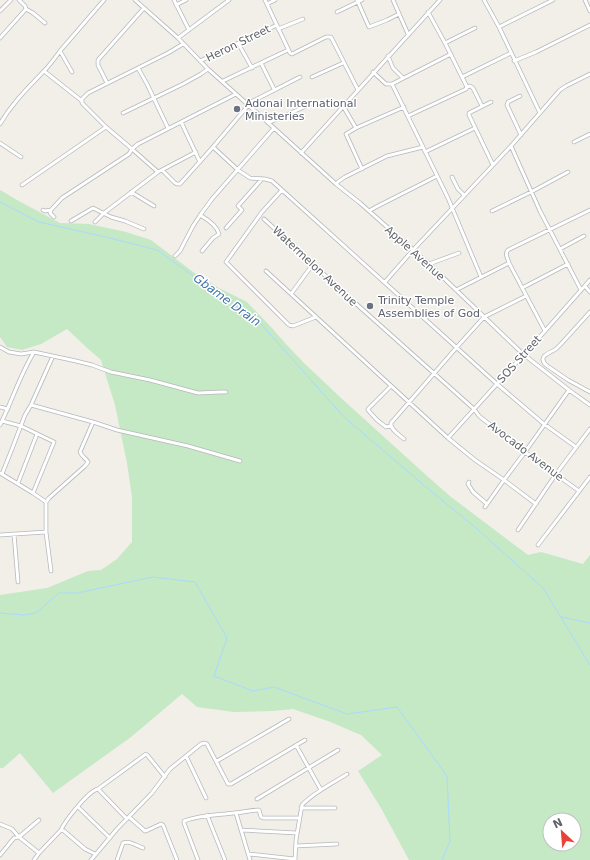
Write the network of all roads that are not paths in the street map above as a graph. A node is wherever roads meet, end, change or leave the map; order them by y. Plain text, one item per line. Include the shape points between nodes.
1 (10, 0) edge
2 (19, 0) edge
3 (104, 0) edge
4 (135, 0) edge
5 (174, 0) edge
6 (186, 0) edge
7 (220, 0) edge
8 (229, 0) edge
9 (265, 0) edge
10 (275, 0) edge
11 (362, 0) edge
12 (393, 0) edge
13 (440, 0) edge
14 (484, 0) edge
15 (553, 0) edge
16 (585, 0) edge
17 (357, 1) edge
18 (267, 4) junction
19 (176, 5) junction
20 (223, 5) junction
21 (144, 8) junction
22 (26, 9) junction
23 (0, 10) edge
24 (590, 11) edge
25 (337, 12) dead end
26 (428, 12) junction
27 (399, 14) junction
28 (303, 19) dead end
29 (44, 23) dead end
30 (276, 25) junction
31 (590, 25) edge
32 (499, 27) junction
33 (475, 28) dead end
34 (278, 29) junction
35 (189, 30) junction
36 (408, 34) junction
37 (0, 38) edge
38 (178, 38) junction
39 (238, 43) junction
40 (446, 43) junction
41 (183, 44) junction
42 (288, 50) junction
43 (60, 51) junction
44 (510, 53) junction
45 (451, 54) junction
46 (388, 56) junction
47 (200, 61) junction
48 (514, 61) junction
49 (262, 63) junction
50 (343, 63) junction
51 (138, 68) junction
52 (208, 68) junction
53 (252, 68) junction
54 (44, 71) junction
55 (72, 72) dead end
56 (373, 72) junction
57 (590, 74) edge
58 (300, 77) dead end
59 (462, 77) junction
60 (312, 78) dead end
61 (403, 78) junction
62 (223, 82) junction
63 (107, 83) junction
64 (392, 84) junction
65 (467, 87) junction
66 (274, 89) junction
67 (358, 90) junction
68 (236, 94) junction
69 (520, 96) dead end
70 (154, 98) junction
71 (82, 102) junction
72 (491, 102) dead end
73 (313, 104) dead end
74 (249, 105) junction
75 (342, 106) junction
76 (482, 106) junction
77 (404, 107) junction
78 (123, 113) dead end
79 (540, 113) junction
80 (408, 116) junction
81 (181, 122) junction
82 (268, 123) junction
83 (0, 124) edge
84 (106, 127) junction
85 (168, 128) junction
86 (274, 128) junction
87 (356, 128) junction
88 (475, 128) junction
89 (590, 134) edge
90 (521, 135) junction
91 (574, 142) dead end
92 (0, 143) edge
93 (510, 146) junction
94 (213, 147) junction
95 (423, 147) junction
96 (132, 149) junction
97 (196, 152) junction
98 (425, 152) junction
99 (301, 153) junction
100 (21, 157) dead end
101 (200, 162) junction
102 (493, 165) junction
103 (362, 168) junction
104 (162, 170) junction
105 (238, 170) junction
106 (158, 172) junction
107 (568, 172) dead end
108 (437, 176) junction
109 (452, 177) dead end
110 (262, 179) junction
111 (336, 184) junction
112 (22, 185) dead end
113 (282, 190) junction
114 (131, 192) junction
115 (531, 192) junction
116 (464, 196) junction
117 (154, 206) dead end
118 (452, 208) junction
119 (43, 210) dead end
120 (51, 210) junction
121 (590, 210) edge
122 (369, 211) junction
123 (492, 211) dead end
124 (104, 213) junction
125 (200, 216) junction
126 (54, 217) dead end
127 (264, 219) dead end
128 (71, 221) dead end
129 (95, 222) dead end
130 (226, 228) dead end
131 (144, 230) dead end
132 (550, 230) junction
133 (584, 236) dead end
134 (560, 249) junction
135 (413, 250) junction
136 (202, 251) dead end
137 (459, 252) dead end
138 (175, 256) dead end
139 (510, 263) junction
140 (313, 264) junction
141 (429, 264) junction
142 (568, 264) junction
143 (266, 272) dead end
144 (481, 277) junction
145 (590, 280) edge
146 (385, 282) junction
147 (585, 286) junction
148 (522, 288) junction
149 (456, 290) junction
150 (581, 290) junction
151 (590, 292) edge
152 (291, 294) junction
153 (526, 296) junction
154 (590, 312) edge
155 (316, 317) junction
156 (484, 317) junction
157 (545, 331) junction
158 (0, 347) edge
159 (457, 347) junction
160 (34, 352) junction
161 (523, 354) junction
162 (53, 356) junction
163 (434, 373) junction
164 (497, 384) junction
165 (391, 386) junction
166 (569, 390) junction
167 (226, 392) dead end
168 (590, 392) edge
169 (410, 402) junction
170 (31, 405) junction
171 (590, 405) edge
172 (0, 407) edge
173 (8, 409) junction
174 (474, 409) junction
175 (2, 421) junction
176 (93, 422) junction
177 (544, 424) junction
178 (0, 425) edge
179 (20, 426) junction
180 (391, 426) junction
181 (590, 429) edge
182 (37, 434) junction
183 (448, 438) junction
184 (404, 440) dead end
185 (576, 448) junction
186 (525, 452) junction
187 (240, 461) dead end
188 (1, 474) edge
189 (556, 474) junction
190 (590, 477) edge
191 (504, 480) junction
192 (468, 482) dead end
193 (588, 482) edge
194 (18, 483) junction
195 (579, 491) junction
196 (33, 492) junction
197 (46, 502) junction
198 (536, 504) junction
199 (518, 530) dead end
200 (46, 532) junction
201 (14, 534) junction
202 (0, 535) edge
203 (538, 545) dead end
204 (51, 571) dead end
205 (18, 582) dead end
206 (289, 719) dead end
207 (305, 740) dead end
208 (296, 745) junction
209 (338, 750) dead end
210 (186, 756) junction
211 (217, 762) junction
212 (309, 768) junction
213 (347, 774) dead end
214 (165, 777) junction
215 (98, 789) junction
216 (321, 790) junction
217 (206, 798) dead end
218 (257, 799) dead end
219 (78, 807) junction
220 (301, 808) junction
221 (335, 808) dead end
222 (236, 813) junction
223 (207, 815) junction
224 (128, 818) junction
225 (300, 818) junction
226 (39, 820) dead end
227 (0, 824) edge
228 (61, 830) junction
229 (241, 830) junction
230 (297, 833) junction
231 (19, 837) junction
232 (110, 838) junction
233 (337, 844) dead end
234 (296, 846) junction
235 (143, 848) dead end
236 (39, 853) junction
237 (95, 854) junction
238 (249, 854) junction
239 (0, 855) edge
240 (295, 859) edge
241 (34, 860) edge
242 (91, 860) edge
243 (117, 860) edge
244 (177, 860) edge
245 (198, 860) edge
246 (225, 860) edge
247 (250, 860) edge

1 - 23 street
2 - 22 street
3 - 43 street
4 - 21 street, Apple Avenue
5 - 19 street
6 - 19 street
7 - 20 street
8 - 20 street
9 - 18 street
10 - 18 street
11 - 17 street
12 - 27 street
13 - 26 street
14 - 32 street
15 - 32 street
16 - 24 street
17 - 25 street
17 - 27 street via 369,27
18 - 30 street
19 - 35 street
20 - 35 street
21 - 38 street, Apple Avenue
21 - 63 street via 98,60
22 - 29 street
22 - 37 street
26 - 36 street
26 - 40 street
27 - 36 street
28 - 34 street
30 - 34 street
30 - 39 street, Heron Street
31 - 48 street
32 - 44 street
33 - 40 street
34 - 42 street
35 - 38 street
36 - 46 street
38 - 41 street, Apple Avenue
39 - 47 street, Heron Street
39 - 53 street
40 - 45 street
41 - 47 street, Apple Avenue
41 - 51 street
42 - 49 street
42 - 50 street via 292,54 329,36
43 - 54 street
43 - 55 street
44 - 48 street
44 - 59 street
45 - 59 street
45 - 61 street
46 - 56 street
46 - 61 street via 393,68
47 - 52 street, Apple Avenue
48 - 79 street
49 - 53 street
49 - 66 street
50 - 60 street
50 - 67 street
51 - 63 street
51 - 70 street
52 - 62 street, Apple Avenue
52 - 70 street
53 - 62 street
54 - 71 street
54 - 83 street via 6,112
56 - 64 street via 386,84
56 - 67 street
57 - 79 street via 562,88
58 - 66 street
59 - 65 street
61 - 64 street
62 - 68 street, Apple Avenue
63 - 71 street via 88,93
64 - 77 street
65 - 76 street via 473,88
65 - 80 street
66 - 74 street via 253,100
67 - 75 street
68 - 74 street, Apple Avenue
68 - 81 street
69 - 90 street via 507,105
70 - 78 street
70 - 85 street
71 - 84 street
72 - 76 street
73 - 82 street
74 - 82 street, Apple Avenue
74 - 94 street
75 - 87 street
75 - 99 street
76 - 88 street via 469,113
77 - 80 street
77 - 87 street
79 - 90 street
80 - 95 street
81 - 85 street
81 - 97 street
82 - 86 street, Apple Avenue
84 - 96 street
84 - 112 street
85 - 96 street
86 - 99 street, Apple Avenue
86 - 105 street
87 - 103 street via 346,135
88 - 98 street
88 - 102 street
89 - 91 street
90 - 93 street
92 - 100 street
93 - 102 street
93 - 115 street
94 - 101 street
94 - 105 street
95 - 98 street
95 - 103 street via 387,156
96 - 106 street
96 - 120 street via 129,154 62,198
97 - 101 street
97 - 104 street
98 - 108 street
99 - 111 street, Apple Avenue
101 - 104 street via 178,184
102 - 116 street
103 - 111 street
104 - 106 street
105 - 110 street via 250,178
105 - 125 street
106 - 114 street
107 - 115 street
108 - 118 street
108 - 122 street
109 - 116 street
110 - 113 street via 272,181
110 - 130 street via 238,206 242,210
111 - 122 street, Apple Avenue
113 - 146 street
113 - 155 street via 262,212 226,262 289,325
114 - 117 street
114 - 124 street
115 - 123 street
115 - 132 street
116 - 118 street
118 - 135 street
118 - 144 street
119 - 120 street
120 - 126 street via 50,213
121 - 132 street
122 - 135 street, Apple Avenue
124 - 128 street via 92,208
124 - 129 street
124 - 131 street
125 - 136 street via 219,230 220,234
125 - 138 street
127 - 140 street, Watermelon Avenue
132 - 134 street
132 - 139 street via 508,250 506,254
133 - 134 street
134 - 142 street
135 - 141 street, Apple Avenue
135 - 146 street
137 - 141 street
139 - 144 street
139 - 148 street
140 - 152 street
140 - 163 street, Watermelon Avenue
141 - 149 street, Apple Avenue
142 - 148 street
142 - 150 street
143 - 152 street
144 - 149 street
145 - 147 street, SOS Street
146 - 159 street
147 - 150 street, SOS Street
147 - 151 street
148 - 153 street
149 - 156 street, Apple Avenue
150 - 157 street, SOS Street
152 - 155 street
153 - 156 street
153 - 157 street
154 - 168 street via 543,360 546,365 568,380
155 - 165 street
156 - 159 street
156 - 161 street, Apple Avenue
157 - 161 street, SOS Street
158 - 160 street via 21,354
159 - 163 street
159 - 164 street
160 - 162 street
160 - 173 street
161 - 164 street, SOS Street
161 - 166 street, Apple Avenue
162 - 167 street via 198,394
162 - 170 street
163 - 169 street
163 - 174 street, Watermelon Avenue
164 - 174 street, SOS Street
164 - 177 street
165 - 169 street
165 - 180 street via 368,409 386,428
166 - 171 street, Apple Avenue
166 - 177 street
169 - 180 street
169 - 183 street
170 - 176 street
170 - 179 street
172 - 173 street
173 - 175 street
174 - 183 street, SOS Street
174 - 186 street, Avocado Avenue via 479,416
175 - 178 street
175 - 179 street
176 - 187 street
176 - 197 street via 80,452 88,462
177 - 185 street
177 - 186 street
179 - 182 street
179 - 188 street
180 - 184 street
181 - 185 street
182 - 194 street
182 - 196 street via 54,442
183 - 191 street
185 - 189 street
186 - 189 street, Avocado Avenue
186 - 191 street
188 - 194 street
189 - 195 street, Avocado Avenue
189 - 198 street
190 - 193 street
191 - 192 street via 486,505 473,492
191 - 198 street
193 - 195 street
194 - 196 street
195 - 203 street
196 - 197 street
197 - 200 street
198 - 199 street
200 - 201 street
200 - 204 street
201 - 202 street
201 - 205 street
206 - 211 street
207 - 208 street
208 - 211 street via 231,784 228,784
208 - 212 street
209 - 212 street
210 - 211 street via 205,743
210 - 214 street via 170,769
210 - 217 street
212 - 216 street
212 - 218 street
213 - 216 street
214 - 215 street via 146,754
214 - 224 street
215 - 219 street via 86,797
215 - 224 street
216 - 220 street
219 - 228 street
219 - 232 street
220 - 221 street
220 - 225 street
222 - 223 street
222 - 225 street via 259,810 263,818
222 - 229 street
223 - 245 street via 184,821
223 - 246 street
224 - 232 street
224 - 244 street via 145,831 161,824
225 - 230 street
226 - 231 street
227 - 231 street via 12,828
228 - 236 street
228 - 237 street
229 - 230 street
229 - 238 street
230 - 234 street
231 - 236 street
231 - 239 street via 14,838
232 - 237 street
233 - 234 street
234 - 240 street
235 - 243 street via 125,842
236 - 241 street
237 - 242 street
238 - 240 street
238 - 247 street

